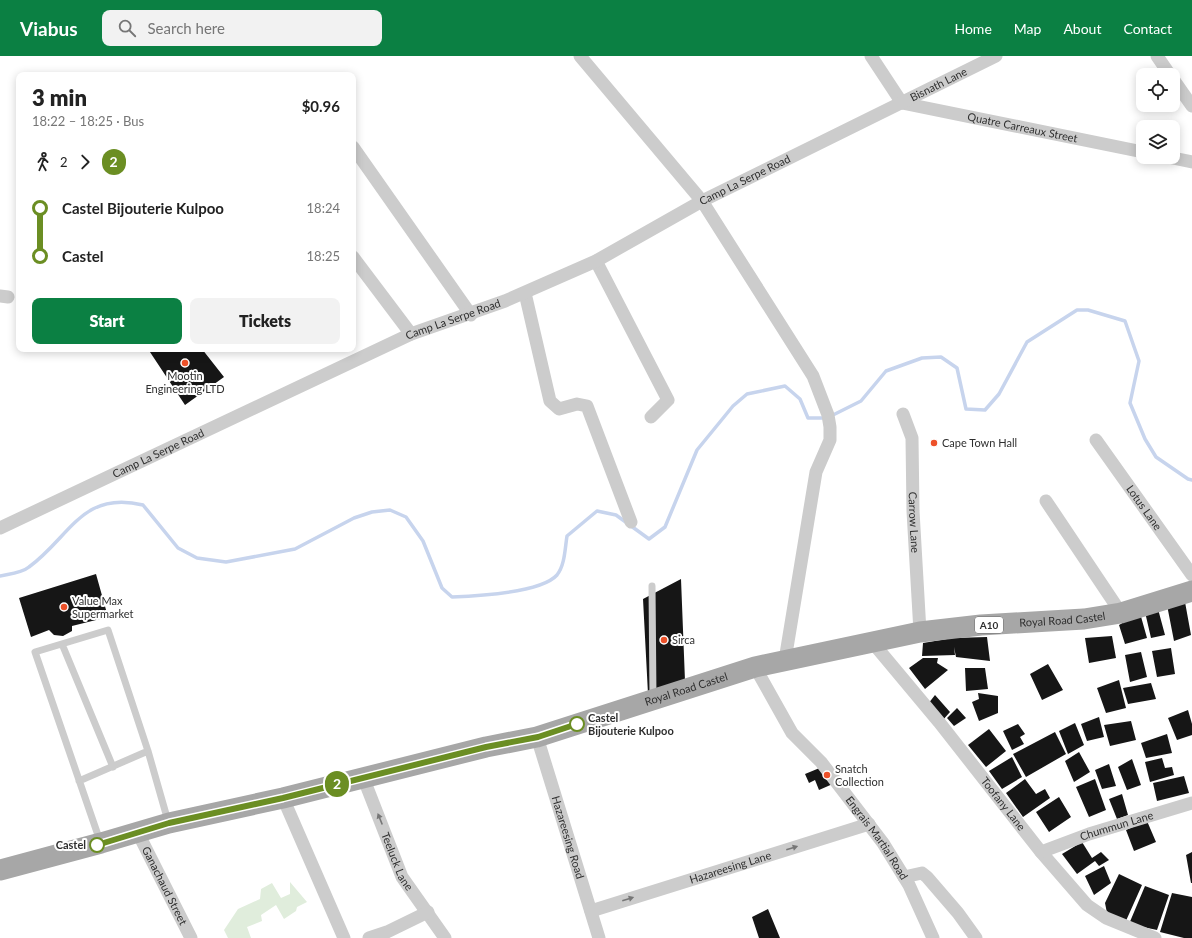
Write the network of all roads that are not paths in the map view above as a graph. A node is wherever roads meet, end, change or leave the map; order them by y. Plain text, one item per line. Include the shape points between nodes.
1 (580, 56) edge
2 (871, 56) edge
3 (996, 56) edge
4 (1157, 56) edge
5 (1165, 68) edge
6 (1180, 89) edge
7 (902, 103) junction
8 (1192, 106) edge
9 (356, 151) edge
10 (1136, 151) edge
11 (1180, 160) edge
12 (1192, 162) edge
13 (702, 201) junction
14 (356, 261) edge
15 (596, 261) junction
16 (525, 293) junction
17 (471, 314) junction
18 (411, 334) junction
19 (903, 414) dead end
20 (651, 417) dead end
21 (1096, 440) dead end
22 (1046, 501) dead end
23 (631, 522) dead end
24 (0, 528) edge
25 (1192, 575) edge
26 (652, 586) dead end
27 (1192, 591) edge
28 (1121, 613) junction
29 (920, 632) junction
30 (873, 643) junction
31 (62, 644) junction
32 (785, 660) junction
33 (755, 667) junction
34 (653, 700) junction
35 (538, 737) junction
36 (148, 751) junction
37 (113, 766) junction
38 (363, 777) junction
39 (79, 781) junction
40 (283, 798) junction
41 (1192, 803) edge
42 (169, 823) junction
43 (869, 824) junction
44 (138, 833) junction
45 (101, 844) junction
46 (1041, 852) junction
47 (0, 870) edge
48 (904, 877) junction
49 (591, 911) junction
50 (428, 912) junction
51 (191, 938) edge
52 (344, 938) edge
53 (369, 938) edge
54 (445, 938) edge
55 (600, 938) edge
56 (933, 938) edge
57 (976, 938) edge
58 (1155, 938) edge

1 - 13 street
2 - 7 street
3 - 7 street, Bisnath Lane
4 - 5 street
6 - 8 street
7 - 10 street, Quatre Carreaux Street
7 - 13 street, Camp La Serpe Road
9 - 17 street
11 - 12 street
13 - 15 street, Camp La Serpe Road
13 - 32 street via 813,376 830,426 830,440 816,472
14 - 18 street
15 - 16 street, Camp La Serpe Road
15 - 20 street via 668,400
16 - 17 street, Camp La Serpe Road
16 - 23 street via 550,401 559,409 577,404 587,406
17 - 18 street, Camp La Serpe Road
18 - 24 street, Camp La Serpe Road
19 - 29 street, Carrow Lane via 912,438 913,511
21 - 25 street, Lotus Lane
22 - 28 street
26 - 34 lane
27 - 28 main road, Royal Road Castel / A10
28 - 29 main road, Royal Road Castel / A10 via 1084,619 981,625
29 - 30 main road, Royal Road Castel / A10
30 - 32 main road, Royal Road Castel / A10
30 - 46 street, Toofany Lane
31 - 36 lane via 108,630
31 - 37 lane
31 - 39 lane via 35,652
32 - 33 main road, Royal Road Castel / A10
33 - 34 main road, Royal Road Castel / A10
33 - 43 street, Engrais Martial Road via 792,733 821,762
34 - 35 main road, Royal Road Castel / A10
35 - 38 main road, Royal Road Castel / A10
35 - 49 street, Hazareesing Road
36 - 37 lane
36 - 42 lane
37 - 39 lane
38 - 40 main road, Royal Road Castel / A10
50 -> 38 street, Teeluck Lane via 402,876
39 - 45 lane
40 - 42 main road, Royal Road Castel / A10
40 - 52 street
41 - 46 street, Chummun Lane via 1089,834
42 - 44 main road, Royal Road Castel / A10
43 - 48 street, Engrais Martial Road
49 -> 43 street, Hazareesing Lane
44 - 45 main road, Royal Road Castel / A10
44 - 51 street, Ganachaud Street
45 - 47 main road, Royal Road Castel / A10
46 - 58 street, Toofany Lane via 1087,905 1106,918
48 - 56 street, Engrais Martial Road
48 - 57 street via 922,873 927,877
49 - 55 street, Hazareesing Road
50 - 53 street
50 - 54 street, Teeluck Lane

